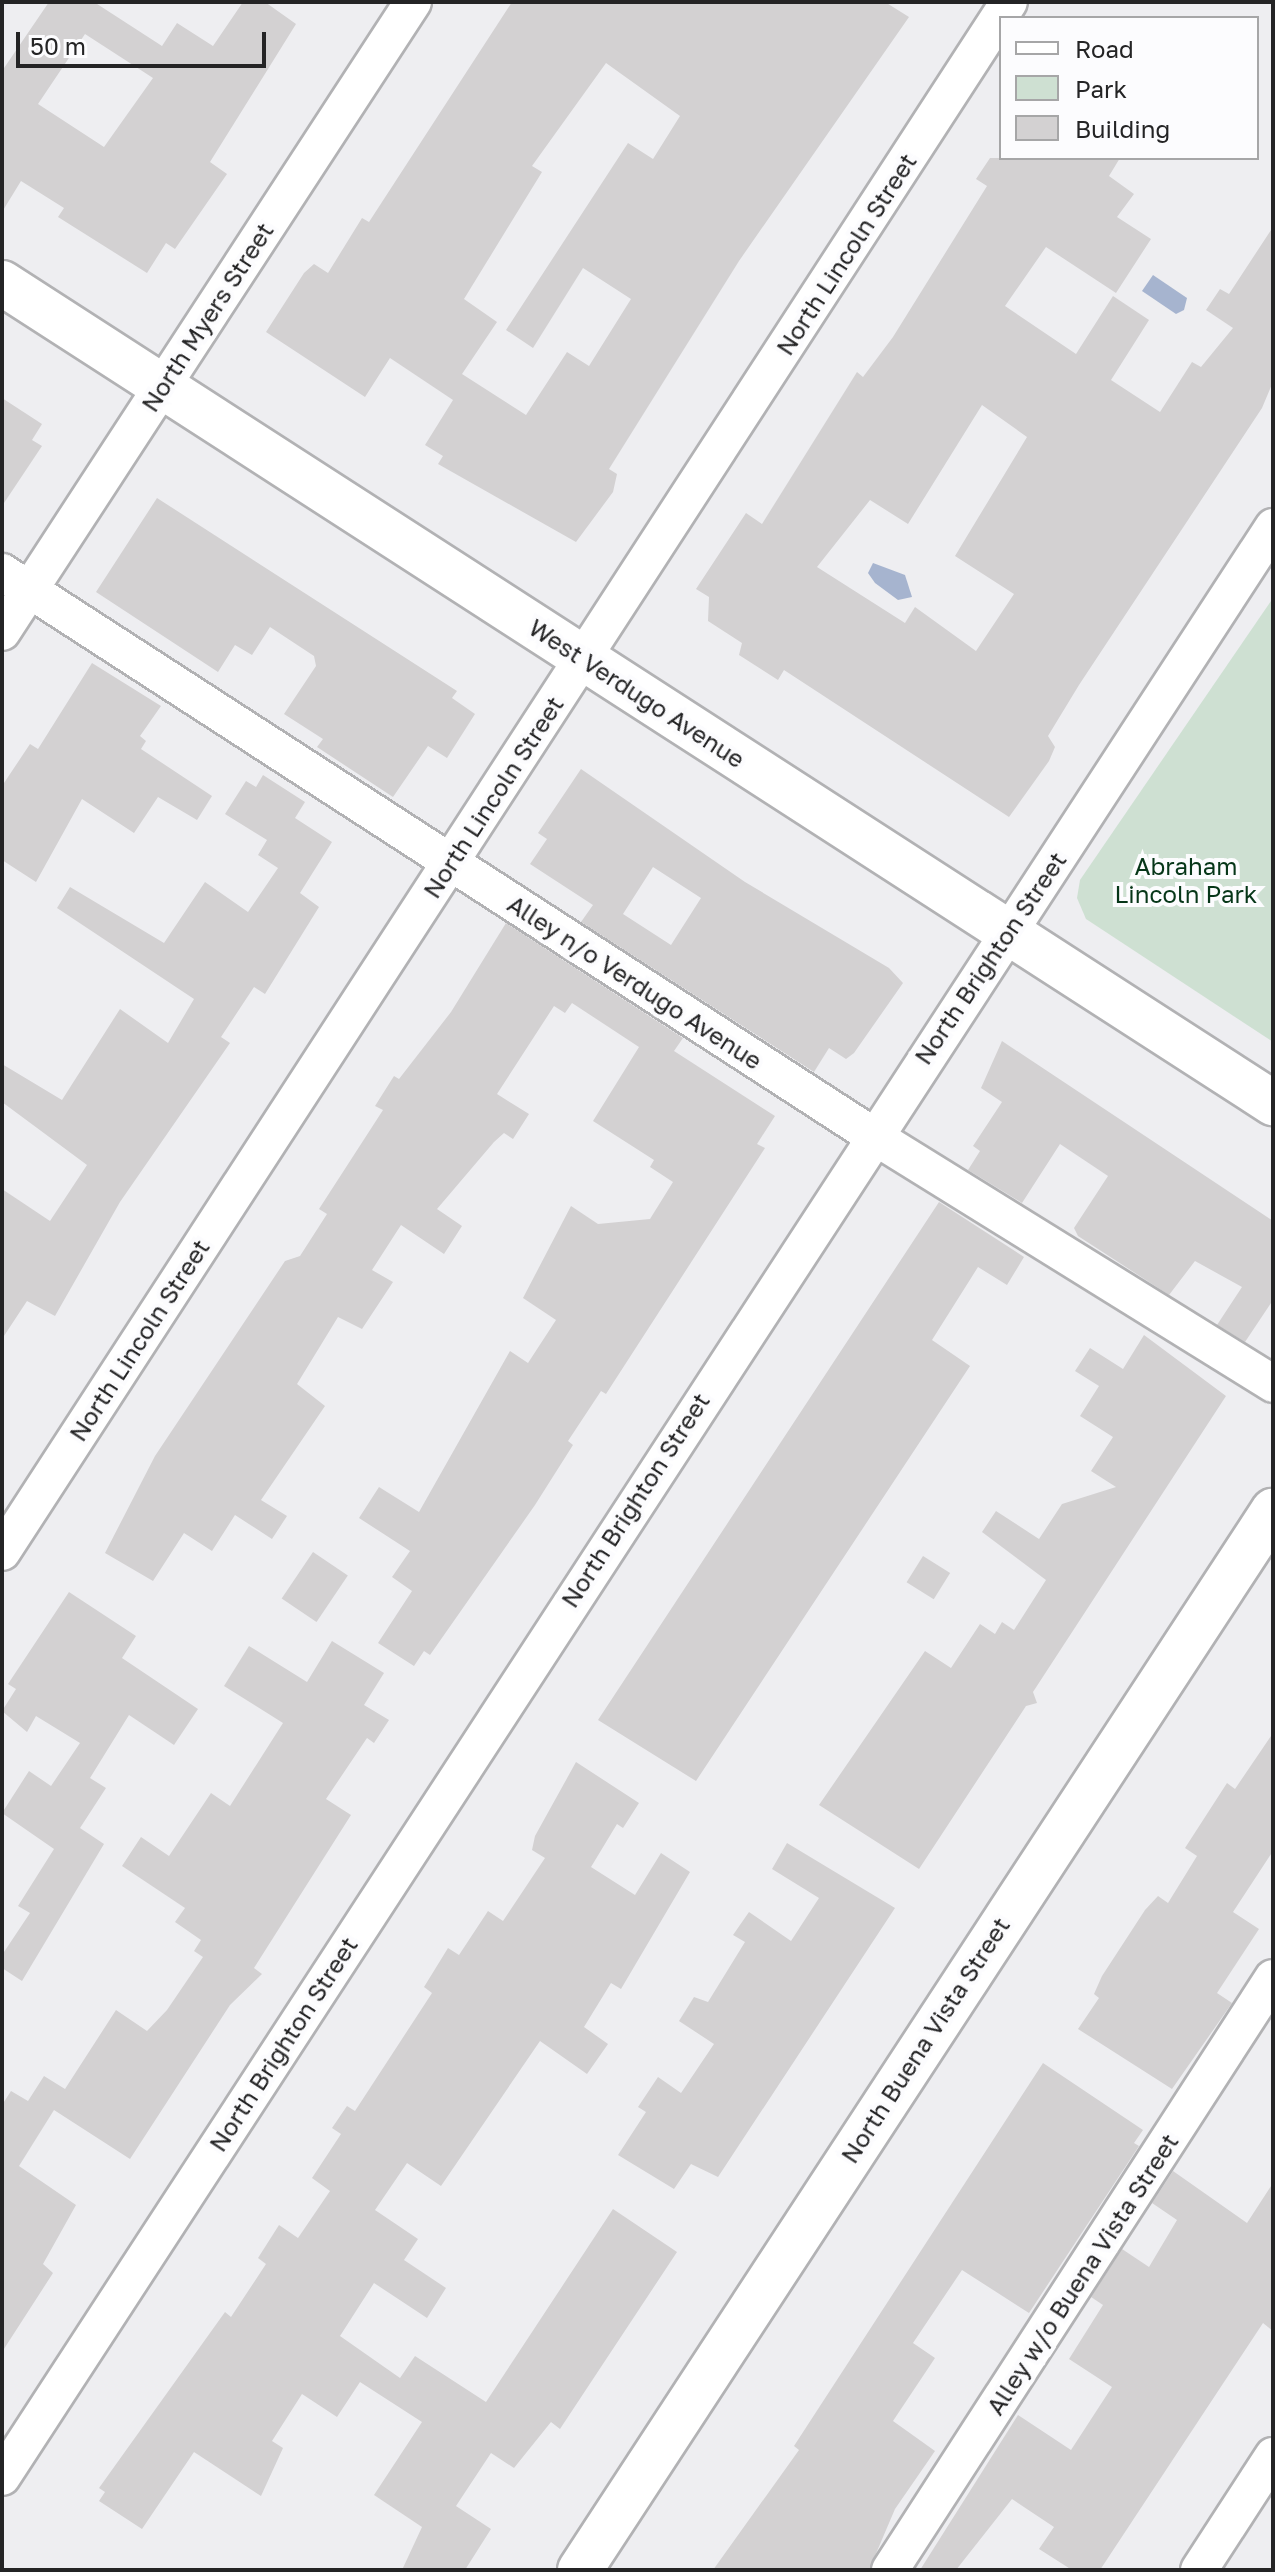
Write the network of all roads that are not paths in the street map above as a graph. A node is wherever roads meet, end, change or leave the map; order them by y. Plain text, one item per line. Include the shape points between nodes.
1 (413, 2) edge
2 (999, 17) edge
3 (2, 283) edge
4 (162, 387) junction
5 (1273, 527) edge
6 (16, 581) edge
7 (2, 632) edge
8 (584, 659) junction
9 (450, 862) junction
10 (1008, 933) junction
11 (1273, 1103) edge
12 (872, 1135) junction
13 (1273, 1384) edge
14 (1273, 1511) edge
15 (2, 1552) edge
16 (1273, 1978) edge
17 (1273, 2456) edge
18 (2, 2477) edge
19 (580, 2570) edge
20 (890, 2570) edge
21 (1199, 2570) edge

1 - 4 street, North Myers Street
2 - 8 street, North Lincoln Street
3 - 4 main road, West Verdugo Avenue
4 - 6 street, North Myers Street
4 - 8 main road, West Verdugo Avenue
5 - 10 street, North Brighton Street
6 - 7 street, North Myers Street
6 - 9 street, Alley n/o Verdugo Avenue
8 - 9 street, North Lincoln Street
8 - 10 main road, West Verdugo Avenue
9 - 12 street, Alley n/o Verdugo Avenue
9 - 15 street, North Lincoln Street
10 - 11 main road, West Verdugo Avenue
10 - 12 street, North Brighton Street
12 - 13 street, Alley n/o Verdugo Avenue
12 - 18 street, North Brighton Street
14 - 19 main road, North Buena Vista Street
16 - 20 street, Alley w/o Buena Vista Street
17 - 21 street

